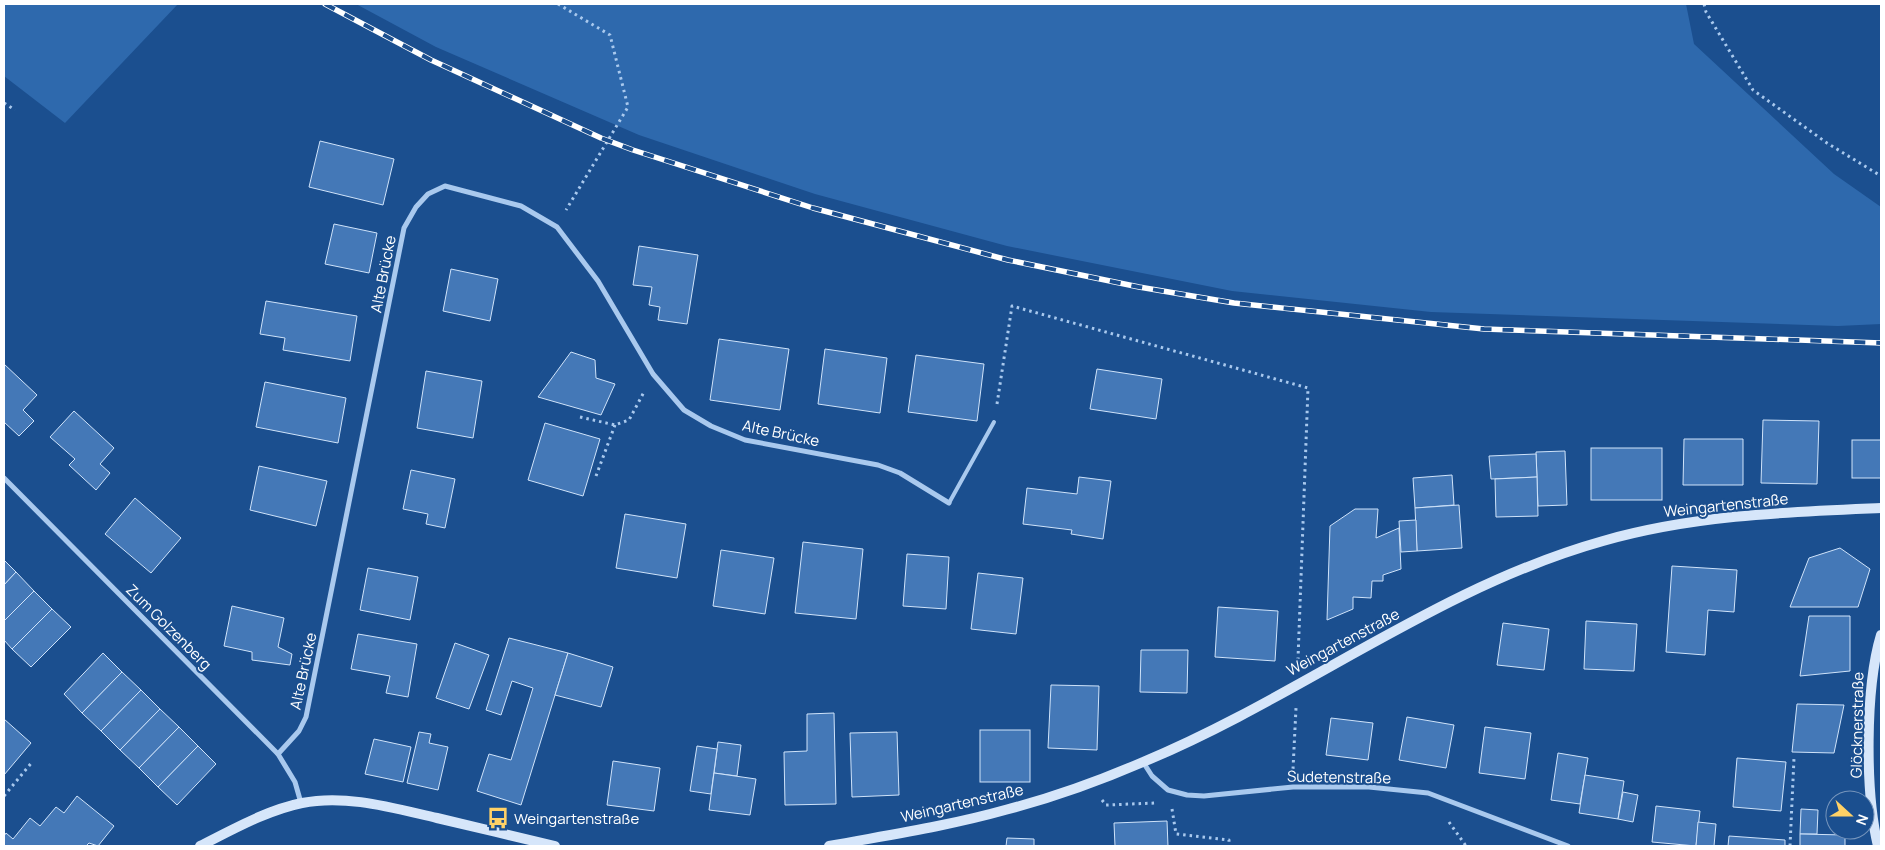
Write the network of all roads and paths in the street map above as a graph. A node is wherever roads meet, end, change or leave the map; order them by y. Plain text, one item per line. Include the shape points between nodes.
1 (558, 4) edge
2 (1704, 4) edge
3 (4, 103) edge
4 (14, 110) dead end
5 (1881, 176) edge
6 (556, 227) junction
7 (653, 374) junction
8 (580, 417) dead end
9 (994, 422) joint
10 (615, 425) junction
11 (596, 476) dead end
12 (4, 478) edge
13 (949, 502) joint
14 (1881, 508) edge
15 (1881, 635) edge
16 (1878, 659) edge
17 (1297, 684) junction
18 (278, 754) junction
19 (1794, 758) dead end
20 (34, 761) dead end
21 (1144, 762) junction
22 (1089, 782) junction
23 (1292, 788) junction
24 (4, 796) edge
25 (301, 803) junction
26 (1162, 803) dead end
27 (1171, 803) dead end
28 (200, 846) edge
29 (555, 846) edge
30 (829, 846) edge
31 (1229, 846) edge
32 (1568, 846) edge
33 (1790, 846) edge
34 (1878, 846) edge

1 - 6 path via 610,35 628,107
2 - 5 path via 1753,90 1827,143
3 - 4 path
6 - 7 street, Alte Brücke via 598,280
6 - 18 street, Alte Brücke via 521,206 445,186 428,194 404,228 306,717 299,731
7 - 10 path via 629,420
7 - 13 street, Alte Brücke via 684,410 711,426 745,440 878,465 900,473
8 - 10 path
9 - 13 lane
9 - 17 path via 1012,306 1308,388
10 - 11 path
12 - 18 street, Zum Golzenberg
14 - 17 street, Weingartenstraße via 1747,515 1686,522 1600,541 1504,577
15 - 16 street, Glöcknerstraße
16 - 34 street, Glöcknerstraße via 1870,742 1872,802
17 - 21 street, Weingartenstraße
17 - 23 path
18 - 25 street, Zum Golzenberg via 295,782
19 - 33 path
20 - 24 path
21 - 22 street, Weingartenstraße
21 - 23 street, Sudetenstraße via 1152,776 1168,790 1187,795
22 - 26 path via 1106,805
22 - 30 street, Weingartenstraße via 1006,810
23 - 32 street, Sudetenstraße via 1369,787 1428,793
25 - 28 street via 260,817
25 - 29 street via 353,801 386,806
27 - 31 path via 1176,834 1229,840

